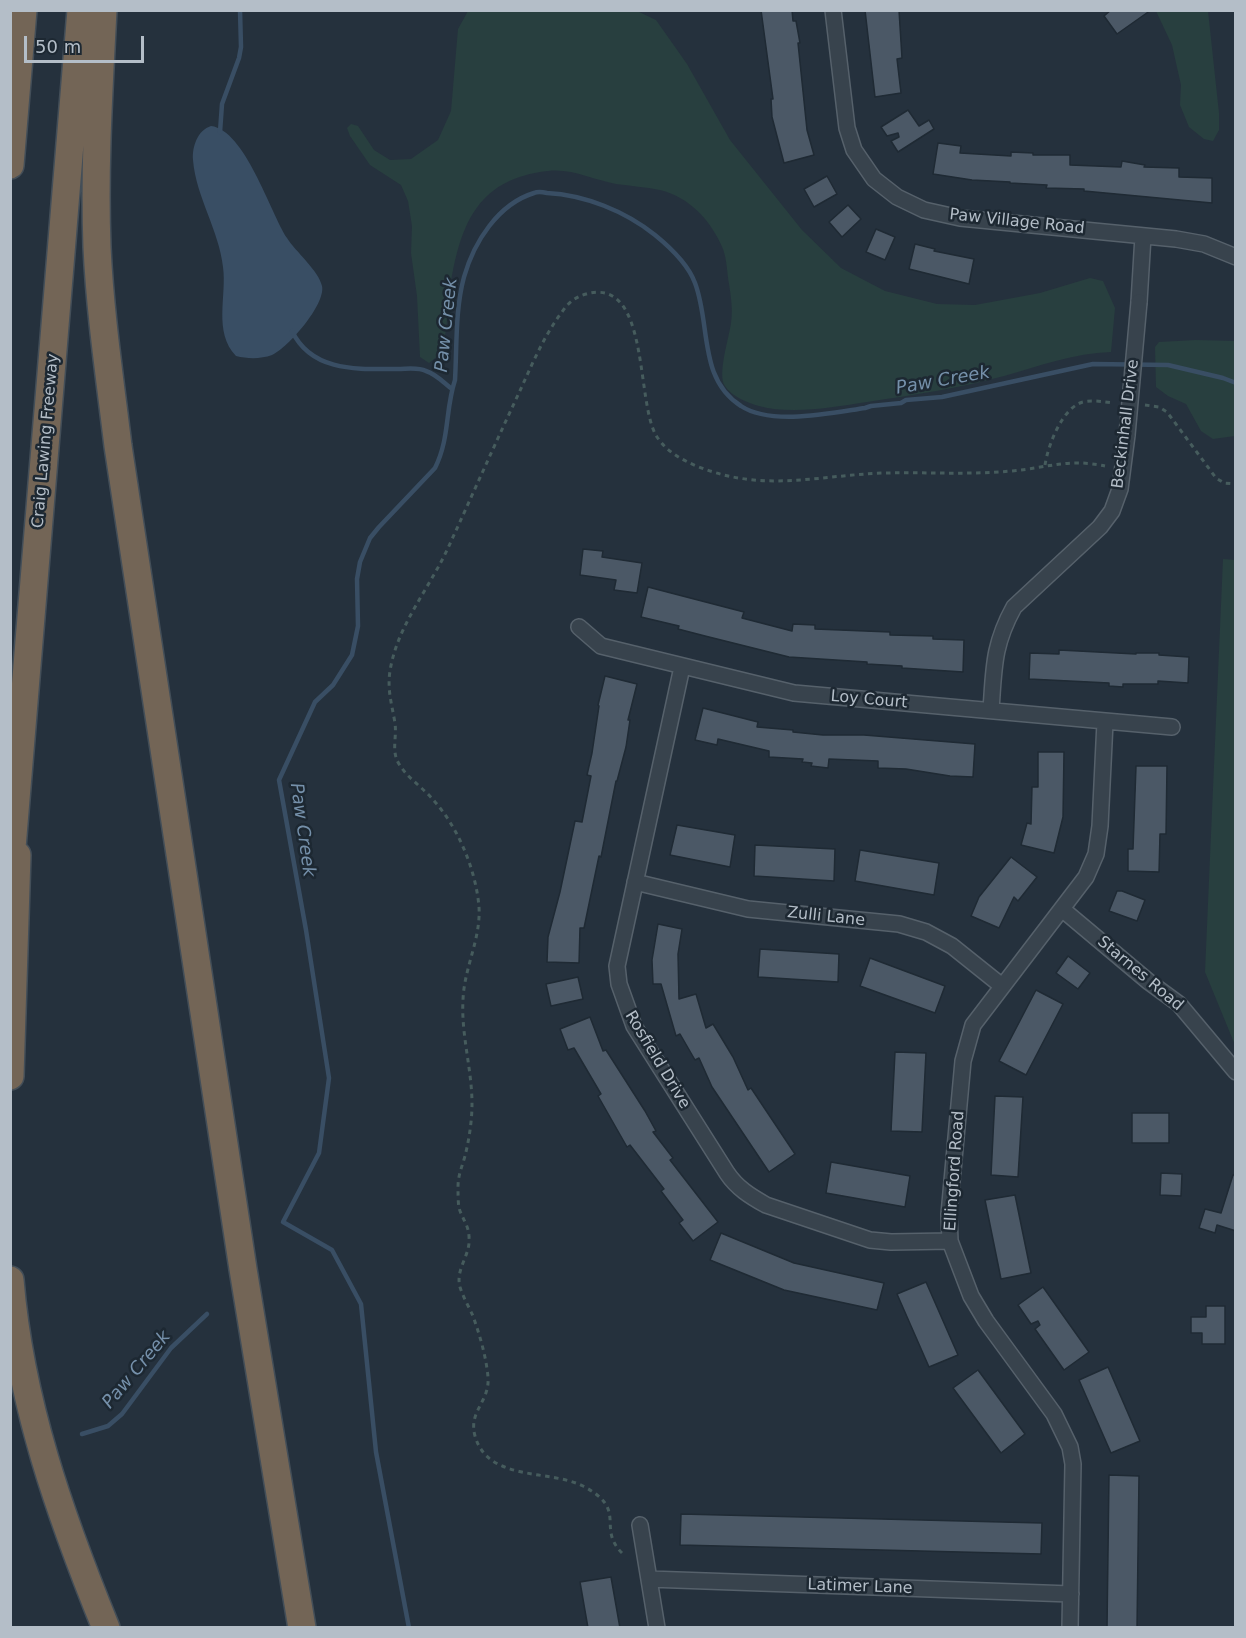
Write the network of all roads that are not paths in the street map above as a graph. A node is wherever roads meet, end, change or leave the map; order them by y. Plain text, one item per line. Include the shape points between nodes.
1 (23, 10) edge
2 (81, 10) edge
3 (103, 10) edge
4 (833, 10) edge
5 (10, 165) edge
6 (1143, 236) junction
7 (1234, 252) edge
8 (579, 627) dead end
9 (682, 667) junction
10 (991, 710) junction
11 (1105, 722) junction
12 (1172, 727) dead end
13 (20, 764) junction
14 (10, 872) edge
15 (635, 882) junction
16 (1062, 909) junction
17 (1002, 986) junction
18 (1236, 1072) edge
19 (10, 1076) edge
20 (951, 1241) junction
21 (10, 1280) edge
22 (640, 1525) dead end
23 (649, 1579) junction
24 (1071, 1594) junction
25 (106, 1628) edge
26 (302, 1628) edge
27 (657, 1628) edge
28 (1070, 1628) edge

1 - 5 highway
2 - 13 highway, Craig Lawing Freeway
3 - 26 highway via 96,166 97,249 118,446 243,1269
4 - 6 street, Paw Village Road via 847,128 854,150 874,179 897,197 924,210 960,218
6 - 7 street, Paw Village Road
6 - 10 street, Beckinhall Drive, bridge via 1120,489 1112,511 1100,527 1014,606 997,643
8 - 9 street, Loy Court via 601,646
9 - 10 street, Loy Court via 794,693
9 - 15 street, Rosfield Drive
10 - 11 street, Loy Court
11 - 12 street, Loy Court
11 - 16 street, Ellingford Road via 1096,854 1086,876
13 - 14 highway, Craig Lawing Freeway
13 - 19 highway
15 - 17 street, Zulli Lane via 748,909 899,924 952,946
15 - 20 street, Rosfield Drive via 617,966 624,1002 634,1026 736,1185 766,1205 854,1236 891,1242
16 - 17 street, Ellingford Road
16 - 18 street, Starnes Road via 1179,1004
17 - 20 street, Ellingford Road via 973,1025 965,1051 951,1190
20 - 24 street, Ellingford Road via 971,1296 1054,1414 1070,1447
21 - 25 highway via 35,1429
22 - 23 street
23 - 24 street, Latimer Lane
23 - 27 street
24 - 28 street, Ellingford Road

